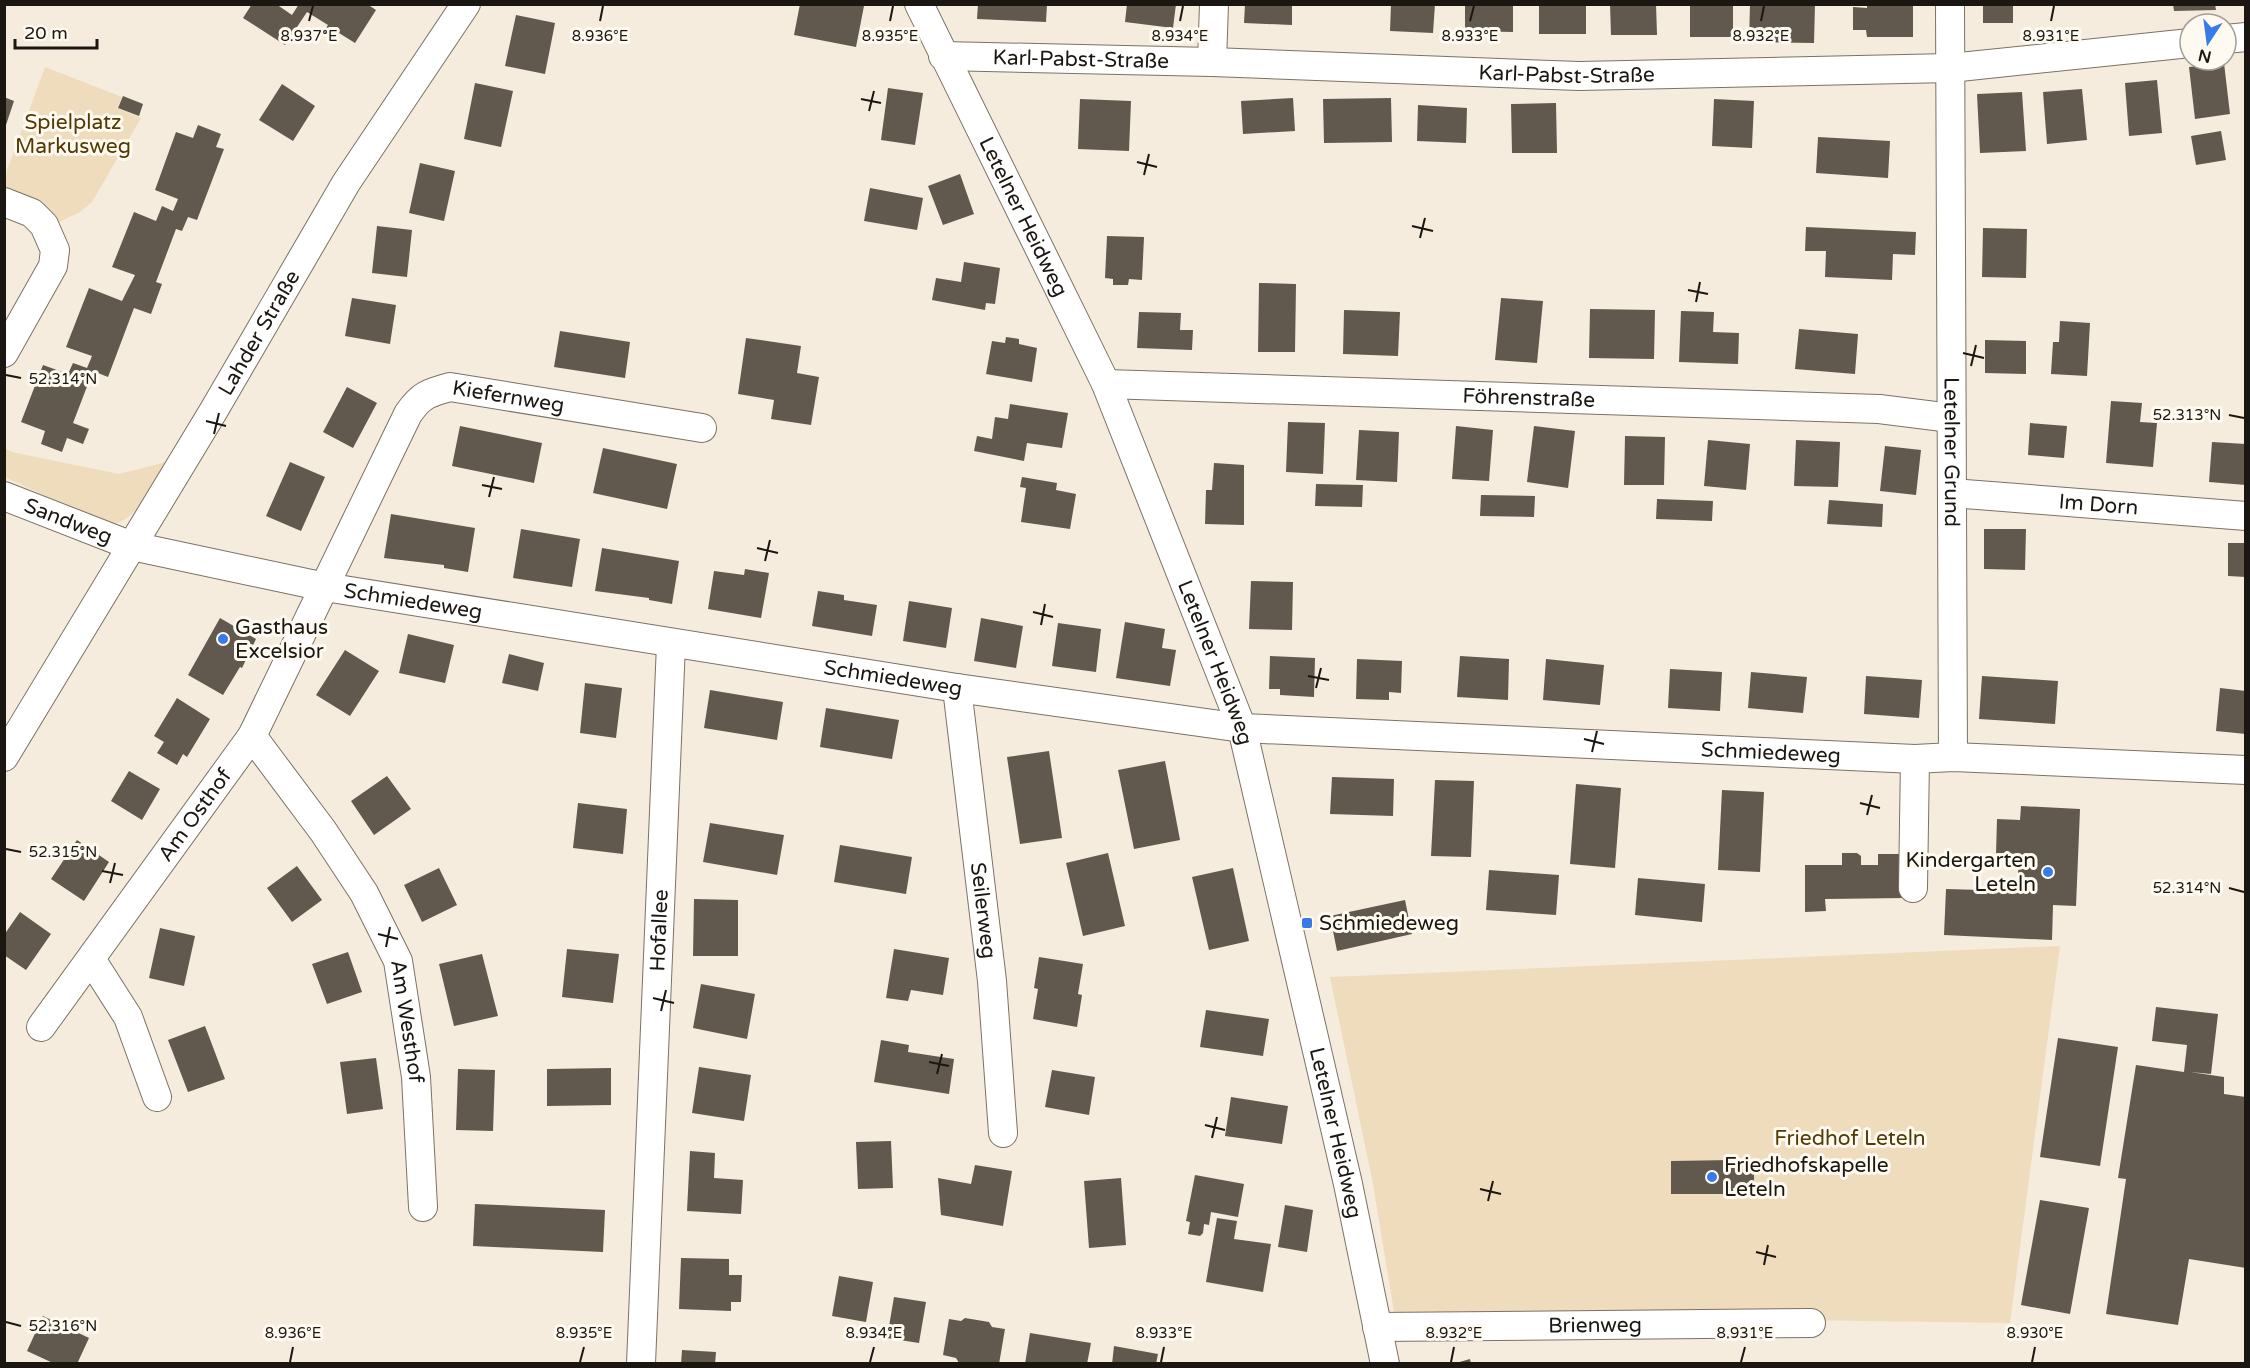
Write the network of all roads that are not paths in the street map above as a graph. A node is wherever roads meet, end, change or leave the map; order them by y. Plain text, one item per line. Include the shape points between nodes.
1 (466, 4) edge
2 (919, 4) edge
3 (1214, 4) edge
4 (1950, 4) edge
5 (2178, 44) edge
6 (943, 56) junction
7 (1212, 62) junction
8 (1950, 68) junction
9 (4, 202) edge
10 (4, 353) edge
11 (1106, 384) junction
12 (1951, 418) junction
13 (702, 428) dead end
14 (1952, 494) junction
15 (4, 496) edge
16 (2246, 516) edge
17 (132, 546) junction
18 (325, 587) junction
19 (671, 644) junction
20 (957, 688) junction
21 (1242, 729) junction
22 (252, 736) junction
23 (4, 757) edge
24 (1953, 757) junction
25 (1915, 759) junction
26 (2246, 770) edge
27 (1913, 888) dead end
28 (91, 959) junction
29 (41, 1027) dead end
30 (157, 1096) dead end
31 (1003, 1133) dead end
32 (423, 1207) dead end
33 (1811, 1323) dead end
34 (1377, 1327) junction
35 (641, 1364) edge
36 (1385, 1364) edge

1 - 17 street, Lahder Straße via 346,183
2 - 6 street, Letelner Heidweg
3 - 7 street
4 - 8 street, Letelner Grund
5 - 8 street, Karl-Pabst-Straße
6 - 7 street, Karl-Pabst-Straße
6 - 11 street, Letelner Heidweg
7 - 8 street, Karl-Pabst-Straße via 1579,76
8 - 12 street, Letelner Grund
9 - 10 street via 32,213 44,225 55,250 53,266
11 - 12 street, Föhrenstraße via 1879,409
11 - 21 street, Letelner Heidweg
12 - 14 street, Letelner Grund
13 - 18 street, Kiefernweg via 450,387 432,392 419,399 408,414
14 - 16 street, Im Dorn
14 - 24 street, Letelner Grund
15 - 17 street, Sandweg
17 - 18 street, Schmiedeweg
17 - 23 street, Lahder Straße
18 - 19 street, Schmiedeweg
18 - 22 street, Am Osthof
19 - 20 street, Schmiedeweg
19 - 35 street, Hofallee
20 - 21 street, Schmiedeweg
20 - 31 street, Seilerweg via 992,981
21 - 25 street, Schmiedeweg
21 - 34 street, Letelner Heidweg via 1348,1184
22 - 28 street, Am Osthof
22 - 32 street, Am Westhof via 364,893 398,961 416,1077
24 - 25 street, Schmiedeweg
24 - 26 street, Schmiedeweg
25 - 27 street
28 - 29 street, Am Osthof
28 - 30 street via 128,1017
33 - 34 street, Brienweg
34 - 36 street, Letelner Heidweg

